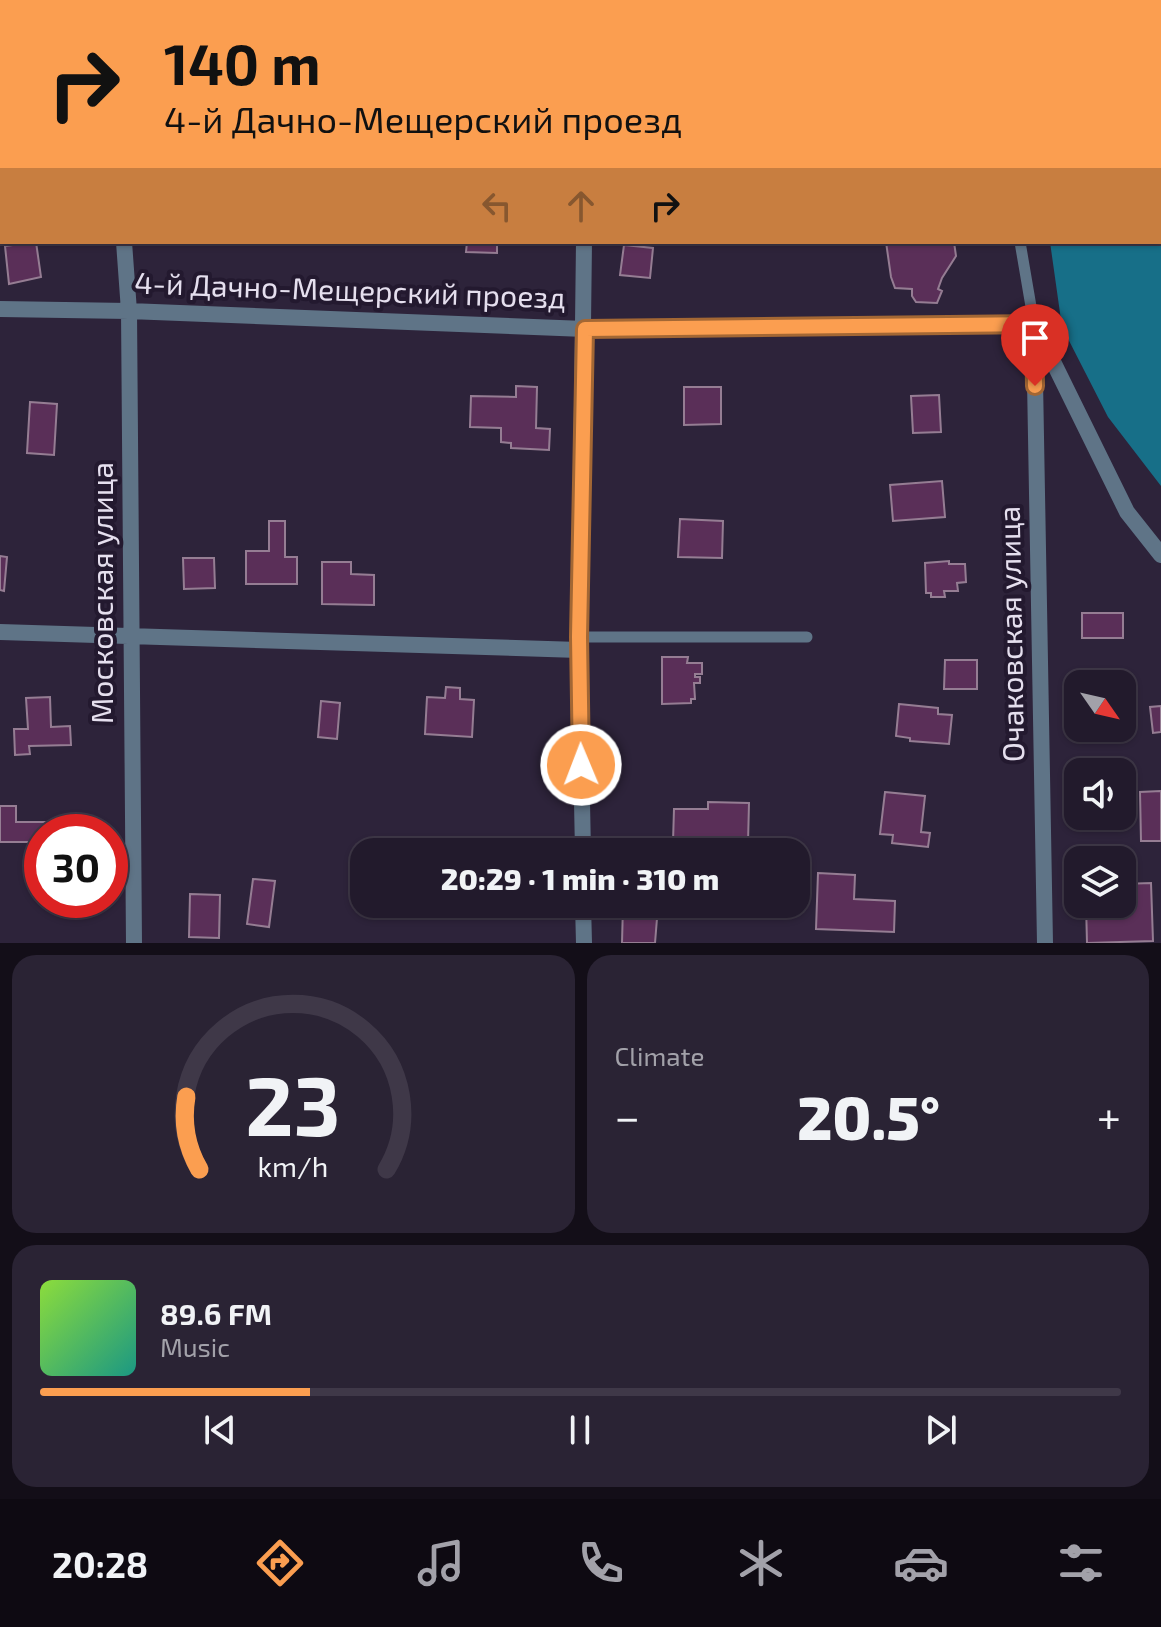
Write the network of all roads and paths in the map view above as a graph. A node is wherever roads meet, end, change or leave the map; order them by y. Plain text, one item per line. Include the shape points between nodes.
1 (124, 244) edge
2 (584, 244) edge
3 (1020, 244) edge
4 (0, 309) edge
5 (129, 311) junction
6 (1034, 324) junction
7 (585, 329) junction
8 (1161, 555) edge
9 (0, 632) edge
10 (131, 634) junction
11 (807, 637) dead end
12 (579, 643) junction
13 (583, 838) edge
14 (583, 918) edge
15 (134, 943) edge
16 (584, 943) edge
17 (1045, 943) edge

1 - 5 street, Московская улица
2 - 7 street
3 - 6 lane
4 - 5 street, 4-й Дачно-Мещерский проезд
5 - 7 street, 4-й Дачно-Мещерский проезд
5 - 10 street, Московская улица
6 - 7 street, 4-й Дачно-Мещерский проезд
6 - 8 street via 1127,512
6 - 17 street, Очаковская улица
7 - 12 street
9 - 10 street
10 - 12 street
10 - 15 street, Московская улица
11 - 12 lane
12 - 13 street
14 - 16 street

